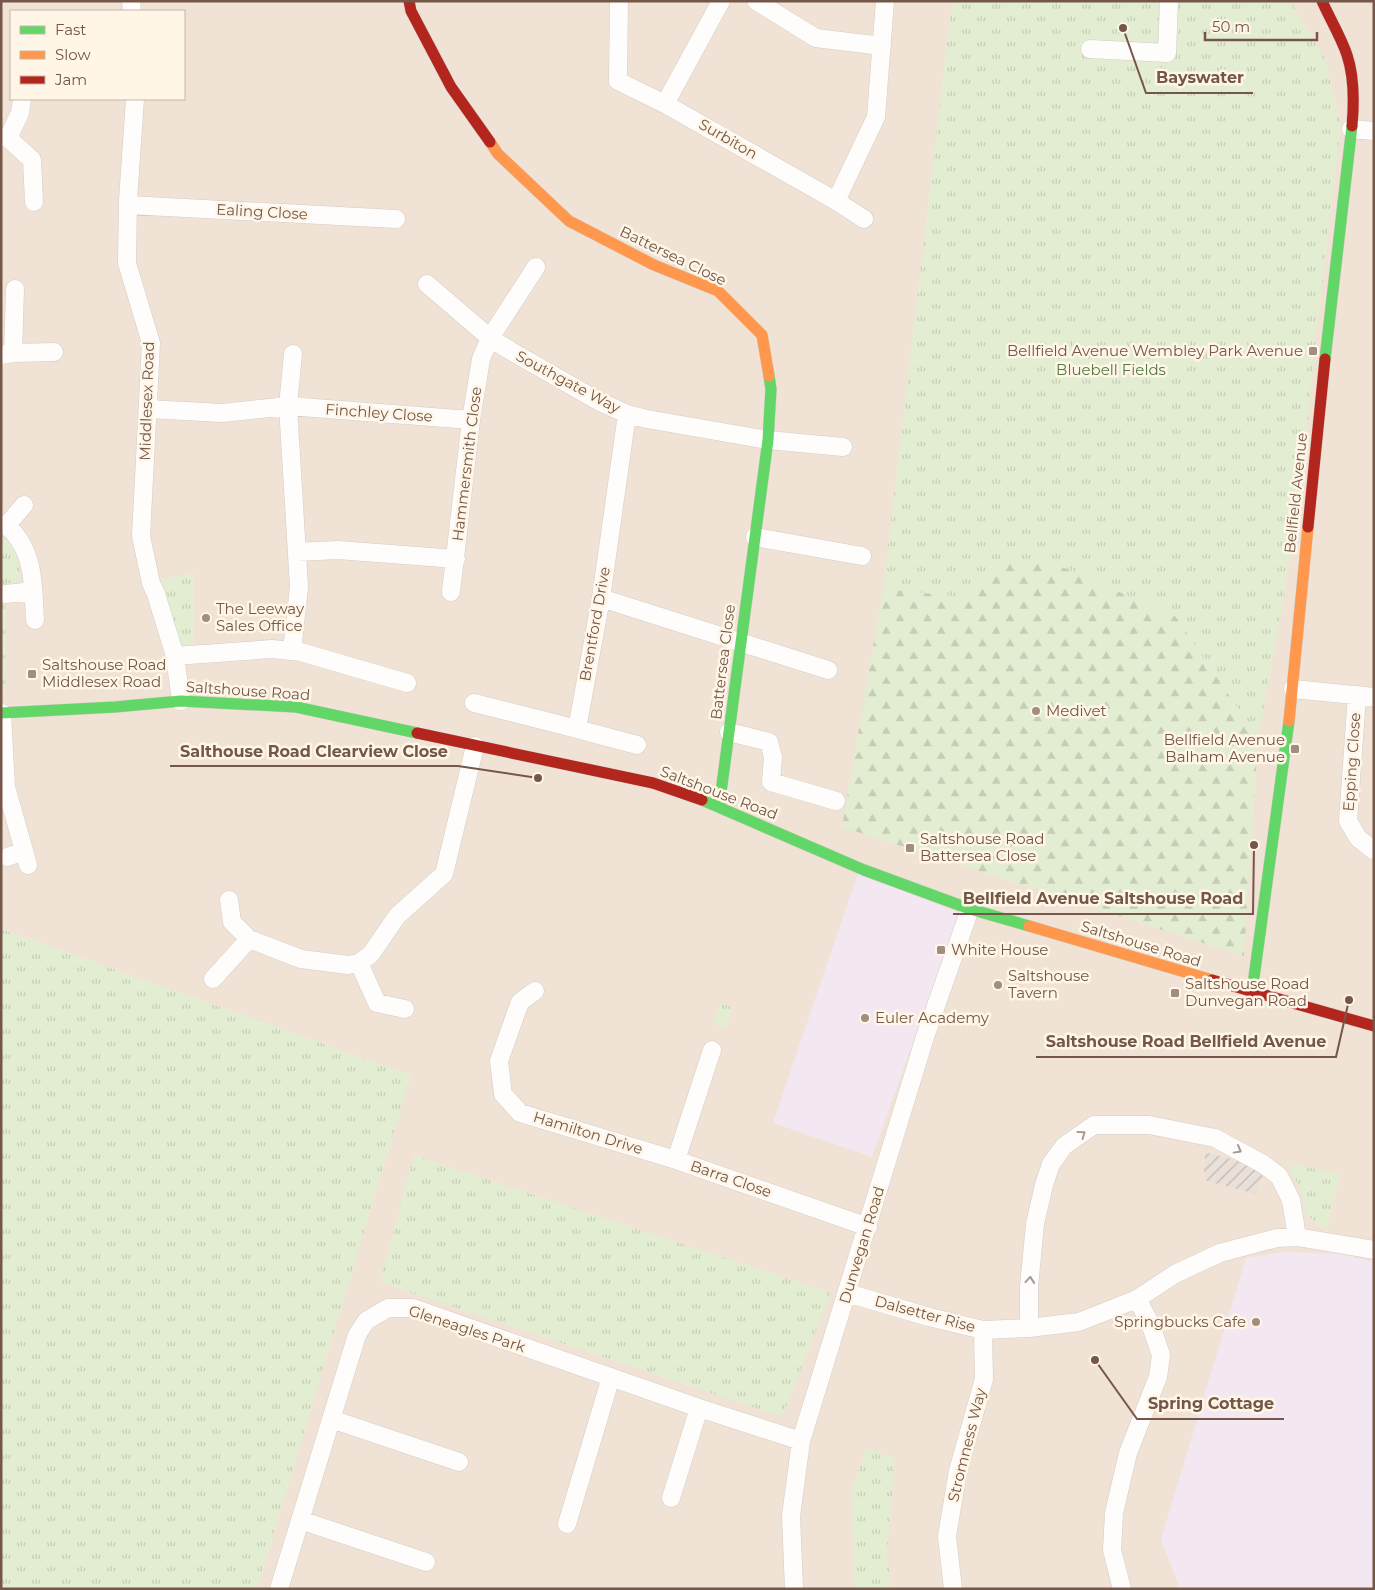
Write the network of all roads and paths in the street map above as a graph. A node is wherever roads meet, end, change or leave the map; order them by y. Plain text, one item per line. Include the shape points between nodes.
1 (409, 1) edge
2 (619, 1) edge
3 (721, 1) edge
4 (756, 1) edge
5 (885, 1) edge
6 (1169, 1) edge
7 (1322, 1) edge
8 (882, 46) junction
9 (1090, 49) dead end
10 (22, 100) edge
11 (135, 100) edge
12 (665, 104) junction
13 (1351, 128) junction
14 (1374, 131) edge
15 (4, 138) edge
16 (836, 201) junction
17 (34, 202) dead end
18 (128, 205) junction
19 (396, 219) dead end
20 (864, 219) dead end
21 (536, 267) dead end
22 (427, 284) dead end
23 (15, 289) dead end
24 (490, 338) junction
25 (54, 352) dead end
26 (7, 354) edge
27 (293, 354) dead end
28 (288, 406) junction
29 (148, 409) junction
30 (627, 414) junction
31 (471, 420) junction
32 (768, 440) junction
33 (843, 447) dead end
34 (24, 505) dead end
35 (4, 525) edge
36 (755, 537) junction
37 (297, 552) junction
38 (862, 556) dead end
39 (456, 558) junction
40 (33, 591) junction
41 (451, 592) dead end
42 (6, 594) dead end
43 (601, 598) junction
44 (34, 620) dead end
45 (741, 642) junction
46 (292, 651) junction
47 (176, 656) junction
48 (828, 670) dead end
49 (407, 683) dead end
50 (1293, 689) junction
51 (1365, 696) edge
52 (181, 701) junction
53 (474, 703) dead end
54 (2, 713) edge
55 (577, 729) junction
56 (729, 732) junction
57 (637, 745) dead end
58 (475, 746) junction
59 (4, 787) edge
60 (836, 801) dead end
61 (720, 807) junction
62 (1373, 850) edge
63 (7, 857) dead end
64 (229, 900) dead end
65 (970, 909) junction
66 (248, 939) junction
67 (359, 963) junction
68 (213, 979) dead end
69 (535, 991) dead end
70 (1252, 992) junction
71 (405, 1009) dead end
72 (1374, 1026) edge
73 (712, 1050) dead end
74 (676, 1160) junction
75 (868, 1227) junction
76 (1297, 1237) junction
77 (1373, 1247) edge
78 (847, 1293) junction
79 (1137, 1299) junction
80 (1029, 1328) junction
81 (983, 1330) junction
82 (611, 1377) junction
83 (699, 1408) junction
84 (331, 1419) junction
85 (802, 1442) junction
86 (459, 1462) dead end
87 (671, 1498) dead end
88 (300, 1520) junction
89 (567, 1524) dead end
90 (426, 1562) dead end
91 (279, 1589) edge
92 (794, 1589) edge
93 (953, 1589) edge
94 (1122, 1589) edge

1 - 32 street, Battersea Close via 411,11 451,87 498,154 569,221 654,265 718,291 762,335 771,388
2 - 12 street, Surbiton via 618,81
3 - 12 street
4 - 8 street via 816,38
5 - 8 street
6 - 9 street via 1167,53
7 - 13 street, Bellfield Avenue via 1346,55 1351,75
8 - 16 street via 876,117
10 - 15 street via 20,113
11 - 18 street, Middlesex Road
12 - 16 street, Surbiton
13 - 14 street
13 - 50 street, Bellfield Avenue via 1320,403
15 - 17 street via 32,160
16 - 20 street, Surbiton
18 - 19 street, Ealing Close
18 - 29 street, Middlesex Road via 127,262 151,343
21 - 24 street
22 - 24 street, Southgate Way
23 - 26 street
24 - 30 street, Southgate Way via 600,402
24 - 31 street, Hammersmith Close via 480,359
25 - 26 street
27 - 28 street
28 - 29 street, Finchley Close via 222,413
28 - 31 street, Finchley Close
28 - 37 street
29 - 47 street, Middlesex Road via 140,536 151,583
30 - 32 street, Southgate Way
30 - 43 street, Brentford Drive
31 - 39 street, Hammersmith Close
32 - 33 street, Southgate Way
32 - 36 street, Battersea Close
34 - 35 street
35 - 40 street via 21,541 32,567
36 - 38 street
36 - 45 street, Battersea Close
37 - 39 street via 338,550
37 - 46 street via 299,587
39 - 41 street, Hammersmith Close
40 - 42 street
40 - 44 street
43 - 45 street
43 - 55 street, Brentford Drive
45 - 48 street
45 - 56 street, Battersea Close
46 - 47 street via 272,649
46 - 49 street
47 - 52 street, Middlesex Road
50 - 51 street
50 - 70 street, Bellfield Avenue
51 - 62 street, Epping Close via 1348,821 1358,838
52 - 54 street, Saltshouse Road
52 - 58 street, Saltshouse Road via 296,707
53 - 55 street
54 - 59 street
55 - 57 street
56 - 60 street via 769,742 773,757 771,782
56 - 61 street, Battersea Close
58 - 61 street, Saltshouse Road via 653,783
58 - 67 street via 444,874 397,916 371,954
59 - 63 street via 26,858
61 - 65 street, Saltshouse Road via 864,870
64 - 66 street via 232,922
65 - 70 street, Saltshouse Road
65 - 75 street, Dunvegan Road via 926,1037
66 - 67 street via 301,959 348,965
66 - 68 street
67 - 71 street via 377,1003
69 - 74 street, Hamilton Drive via 520,1002 498,1061 503,1094 520,1113
70 - 72 street, Saltshouse Road
73 - 74 street, Barra Close
74 - 75 street, Barra Close
75 - 78 street, Dunvegan Road
76 - 77 street, Dalsetter Rise
76 - 79 street, Dalsetter Rise via 1277,1238 1220,1253 1175,1274
80 -> 76 street via 1035,1224 1044,1185 1051,1164 1064,1146 1094,1126 1149,1125 1216,1138 1279,1176 1292,1200
78 - 81 street, Dalsetter Rise
78 - 85 street, Dunvegan Road
79 - 80 street, Dalsetter Rise via 1079,1322
79 - 94 street via 1161,1355 1158,1377 1128,1453 1114,1513 1112,1550
80 - 81 street, Dalsetter Rise
81 - 93 street, Stromness Way via 984,1379 958,1471 947,1536
82 - 83 street, Gleneagles Park
82 - 84 street, Gleneagles Park via 413,1308 388,1308 366,1321 357,1335
82 - 89 street
83 - 85 street, Gleneagles Park
83 - 87 street
84 - 86 street
84 - 88 street, Gleneagles Park
85 - 92 street, Dunvegan Road via 791,1516
88 - 90 street
88 - 91 street, Gleneagles Park

